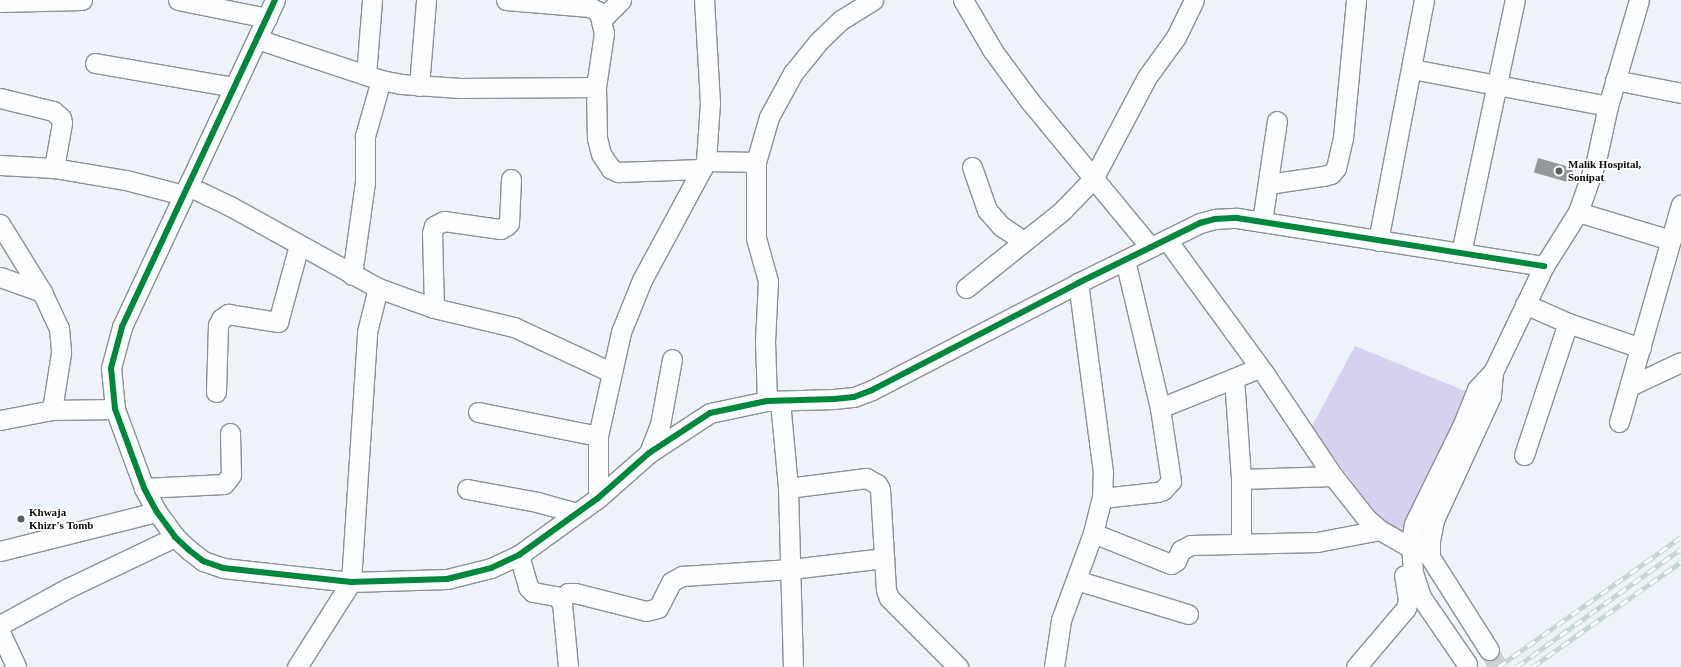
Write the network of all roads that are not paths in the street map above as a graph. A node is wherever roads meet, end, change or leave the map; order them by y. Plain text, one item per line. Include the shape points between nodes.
1 (82, 0) edge
2 (178, 0) edge
3 (275, 0) edge
4 (372, 0) edge
5 (426, 0) edge
6 (506, 0) edge
7 (621, 0) edge
8 (704, 0) edge
9 (873, 0) edge
10 (963, 0) edge
11 (1194, 0) edge
12 (1356, 0) edge
13 (1424, 0) edge
14 (1514, 0) edge
15 (1639, 0) edge
16 (0, 2) edge
17 (267, 18) junction
18 (602, 18) junction
19 (257, 39) junction
20 (95, 63) dead end
21 (1412, 69) junction
22 (374, 78) junction
23 (1615, 80) junction
24 (1499, 84) junction
25 (420, 86) junction
26 (234, 87) junction
27 (596, 87) junction
28 (1681, 93) edge
29 (0, 98) edge
30 (1608, 106) junction
31 (1277, 121) dead end
32 (756, 162) junction
33 (0, 165) edge
34 (704, 165) junction
35 (972, 167) dead end
36 (54, 168) junction
37 (511, 178) dead end
38 (1093, 179) junction
39 (1268, 184) junction
40 (185, 191) junction
41 (1681, 205) edge
42 (1578, 212) junction
43 (1262, 222) junction
44 (0, 224) edge
45 (1022, 240) junction
46 (1167, 240) junction
47 (1671, 240) junction
48 (1378, 241) junction
49 (299, 245) junction
50 (1150, 247) junction
51 (1461, 253) junction
52 (1125, 260) junction
53 (1544, 266) junction
54 (352, 275) junction
55 (0, 277) edge
56 (1078, 282) junction
57 (378, 288) junction
58 (966, 288) dead end
59 (42, 292) junction
60 (1525, 304) junction
61 (434, 308) junction
62 (1568, 323) junction
63 (1641, 348) junction
64 (672, 359) dead end
65 (1681, 362) edge
66 (1259, 368) junction
67 (611, 372) junction
68 (1493, 372) junction
69 (1234, 378) junction
70 (1630, 386) junction
71 (216, 392) dead end
72 (773, 401) junction
73 (1160, 408) junction
74 (114, 409) junction
75 (52, 410) junction
76 (478, 412) dead end
77 (0, 420) edge
78 (1619, 422) dead end
79 (230, 433) dead end
80 (598, 436) junction
81 (649, 453) junction
82 (1524, 455) dead end
83 (1333, 476) junction
84 (1241, 479) junction
85 (144, 488) junction
86 (788, 488) junction
87 (467, 489) dead end
88 (598, 498) junction
89 (1102, 498) junction
90 (157, 512) junction
91 (577, 513) junction
92 (1380, 530) junction
93 (1093, 533) junction
94 (175, 537) junction
95 (1241, 544) junction
96 (1405, 545) junction
97 (0, 551) edge
98 (519, 555) junction
99 (884, 558) junction
100 (791, 569) junction
101 (1076, 580) junction
102 (351, 582) junction
103 (560, 599) junction
104 (1188, 614) dead end
105 (0, 625) edge
106 (0, 632) edge
107 (1489, 650) tunnel mouth
108 (1467, 664) dead end
109 (16, 667) edge
110 (297, 667) edge
111 (568, 667) edge
112 (793, 667) edge
113 (958, 667) edge
114 (1054, 667) edge
115 (1356, 667) edge

1 - 16 street
2 - 17 street
3 - 17 street
4 - 22 street
5 - 25 street
6 - 18 street via 590,7 599,12
7 - 18 street
8 - 34 street via 710,104
9 - 32 street via 841,20 818,42 793,73 769,116
10 - 38 street via 993,52
11 - 38 street via 1176,37 1147,77
12 - 39 street via 1343,138 1336,168 1330,174 1322,176
13 - 21 street
14 - 24 street
15 - 23 street
17 - 19 street
18 - 27 street via 604,33
19 - 22 street
19 - 26 street
20 - 26 street
21 - 24 street
21 - 48 street
22 - 25 street
22 - 54 street via 365,136 365,182
23 - 28 street
23 - 30 street
24 - 30 street
24 - 51 street
25 - 27 street
26 - 40 street
27 - 34 street via 597,138 601,154 611,169 618,172
29 - 36 street via 58,114 62,123
30 - 42 street via 1596,161
31 - 39 street
32 - 34 street
32 - 72 street via 756,238 768,281 765,342
33 - 36 street
34 - 67 street via 632,302
35 - 45 street via 987,210 1002,226
36 - 40 street
37 - 61 street via 509,223 506,226 500,229 444,222 434,226
38 - 45 street via 1072,202
38 - 50 street
39 - 43 street
40 - 49 street via 230,206
40 - 74 street via 115,348 111,368
41 - 47 street
42 - 47 street
42 - 53 street
43 - 46 street via 1237,218 1215,219 1200,223
43 - 48 street
44 - 59 street
45 - 58 street
46 - 50 street
46 - 66 street
47 - 63 street
48 - 51 street
49 - 54 street
49 - 71 street via 278,322 228,314 220,319
50 - 52 street
51 - 53 street
52 - 56 street
52 - 73 street
53 - 60 street
54 - 57 street
55 - 59 street
56 - 72 street via 872,390 854,397
56 - 89 street via 1103,472
57 - 61 street
57 - 102 street via 367,332
59 - 75 street via 59,328 62,341
60 - 62 street
60 - 68 street
61 - 67 street via 527,331
62 - 63 street
62 - 82 street
63 - 70 street
64 - 81 street via 660,425
65 - 70 street
66 - 69 street
66 - 83 street
67 - 80 street
68 - 96 street via 1477,389
68 - 107 street via 1491,396 1434,520 1430,540 1430,557
69 - 73 street
69 - 84 street
70 - 78 street
72 - 81 street via 710,413
72 - 86 street
73 - 89 street via 1171,473 1169,486 1156,492
74 - 75 street
74 - 85 street
75 - 77 street
76 - 80 street
79 - 85 street via 231,475 224,484
80 - 88 street
81 - 88 street
83 - 84 street
83 - 92 street via 1367,519
84 - 95 street
85 - 90 street
86 - 99 street via 866,478 873,480 880,489
86 - 100 street
87 - 91 street via 538,502
88 - 91 street
89 - 93 street
90 - 94 street
90 - 97 street
91 - 98 street
92 - 95 street via 1345,539 1317,542
92 - 96 street
93 - 95 street via 1171,564 1176,561 1181,550 1191,545
93 - 101 street
94 - 102 street via 203,561 224,568
94 - 105 street via 68,588
96 - 108 street via 1421,597
96 - 115 street via 1408,600 1406,608
98 - 102 street via 491,568 447,580
98 - 103 street via 528,587 533,592
99 - 100 street
99 - 113 street via 886,590 892,602
100 - 103 street via 675,578 662,604 658,608 646,611 575,592 568,593
100 - 112 street
101 - 104 street
101 - 114 street via 1061,620
102 - 110 street
103 - 111 street via 567,640
106 - 109 street

